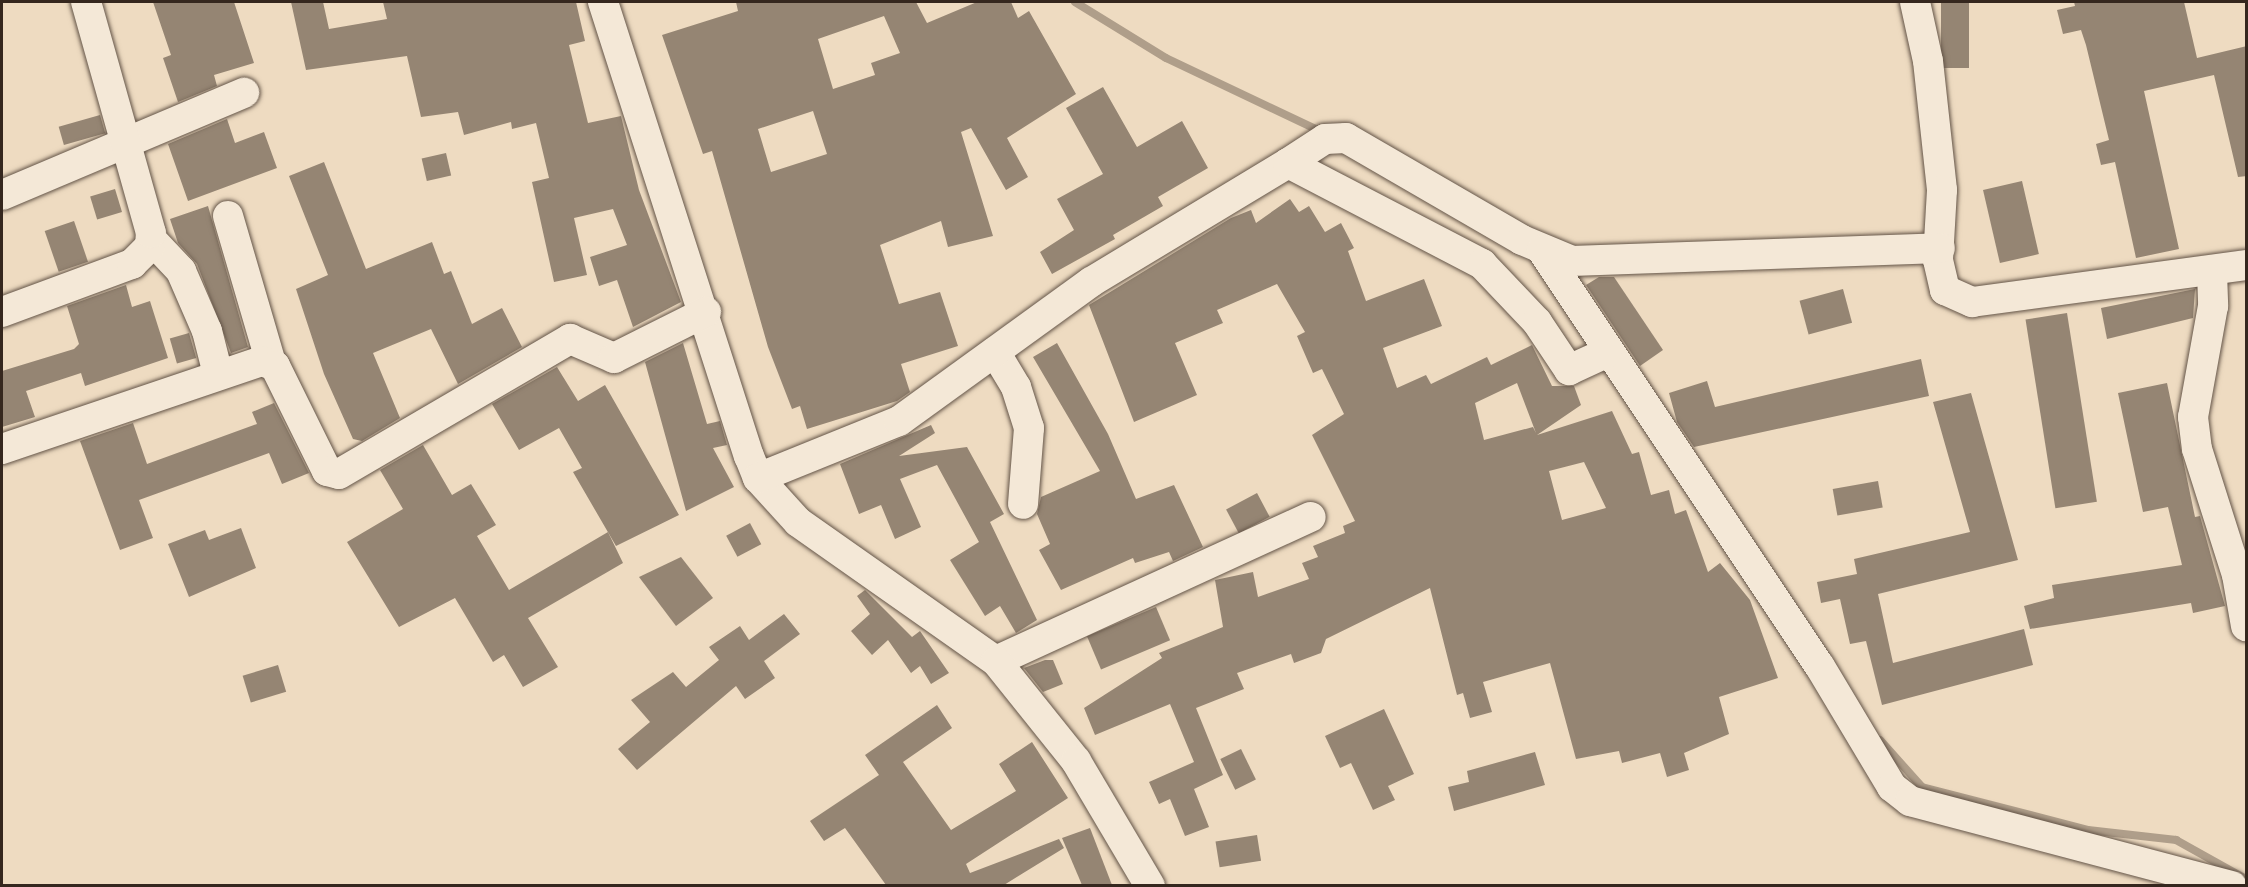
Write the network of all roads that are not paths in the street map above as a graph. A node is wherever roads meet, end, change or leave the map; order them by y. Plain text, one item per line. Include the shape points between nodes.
1 (86, 2) edge
2 (603, 2) edge
3 (1915, 2) edge
4 (243, 93) dead end
5 (128, 146) junction
6 (1293, 159) junction
7 (2, 195) edge
8 (228, 216) dead end
9 (151, 239) junction
10 (1940, 248) junction
11 (1542, 250) junction
12 (2247, 265) edge
13 (2212, 272) junction
14 (2, 312) edge
15 (706, 312) junction
16 (995, 352) junction
17 (1591, 362) junction
18 (271, 363) junction
19 (218, 374) junction
20 (2, 448) edge
21 (758, 478) junction
22 (1023, 504) dead end
23 (1311, 517) dead end
24 (2247, 626) edge
25 (996, 661) junction
26 (1150, 885) edge
27 (2232, 885) edge

1 - 5 street
2 - 15 street
3 - 10 street via 1928,61 1942,190
4 - 5 street
5 - 7 street
5 - 9 street
6 - 11 street via 1325,139 1346,138
6 - 16 street via 1091,282
6 - 17 street via 1482,264
8 - 18 street
9 - 14 street via 132,264
9 - 19 street via 181,271 207,331
10 - 11 street via 1592,261
10 - 13 street via 1941,284 1972,302
11 - 17 street
12 - 13 street
13 - 24 street via 2213,306 2193,417 2197,449 2237,575
15 - 18 street via 614,358 570,339 339,474 327,471
15 - 21 street
16 - 21 street via 899,421
16 - 22 street via 1016,387 1029,428
17 - 27 street via 1899,793 1910,801
18 - 19 street
19 - 20 street
21 - 25 street via 798,522
23 - 25 street
25 - 26 street via 1076,761

